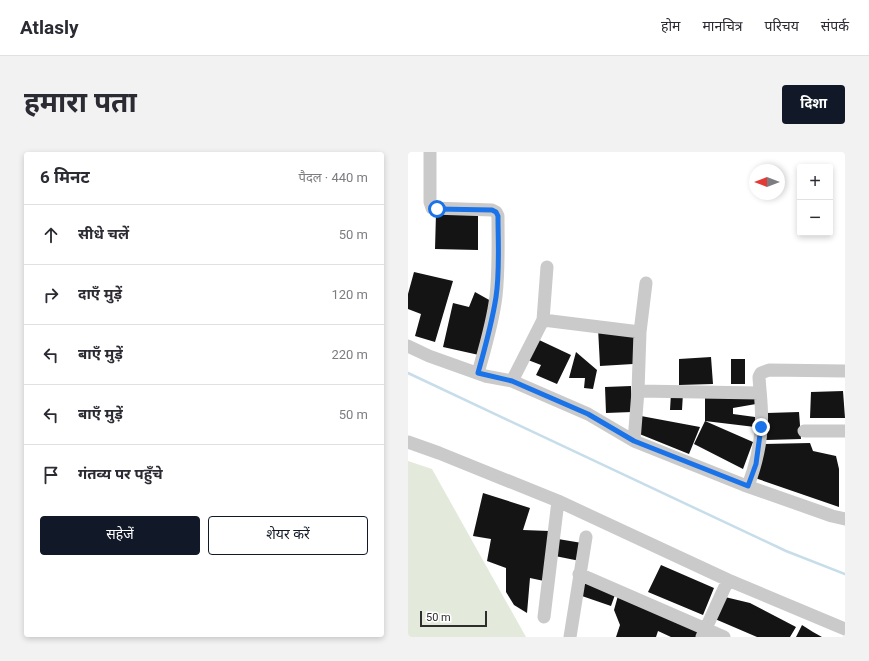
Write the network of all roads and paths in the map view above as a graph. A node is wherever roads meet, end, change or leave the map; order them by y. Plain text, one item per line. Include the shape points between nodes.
1 (430, 152) edge
2 (546, 267) dead end
3 (646, 283) dead end
4 (543, 320) junction
5 (640, 332) junction
6 (408, 346) edge
7 (845, 371) edge
8 (478, 373) junction
9 (512, 381) junction
10 (638, 391) junction
11 (760, 393) junction
12 (804, 431) dead end
13 (845, 431) edge
14 (634, 441) junction
15 (408, 442) edge
16 (748, 486) junction
17 (558, 501) junction
18 (845, 518) edge
19 (586, 538) dead end
20 (579, 574) junction
21 (728, 580) junction
22 (544, 617) dead end
23 (845, 629) edge
24 (704, 633) edge
25 (570, 637) edge
26 (724, 637) edge

1 - 8 street via 432,208 492,210 498,216 496,296 490,332
2 - 4 street
3 - 5 street
4 - 5 street
4 - 9 street
5 - 10 street
6 - 8 street
7 - 11 street via 764,371 759,377
8 - 9 street
9 - 14 street via 588,414
10 - 11 street
10 - 14 street
11 - 16 street via 760,441 756,464
12 - 13 street
14 - 16 street
15 - 17 street
16 - 18 street via 832,516
17 - 21 street
17 - 22 street
19 - 20 street
20 - 24 street
20 - 25 street
21 - 23 street
21 - 24 street
24 - 26 street

